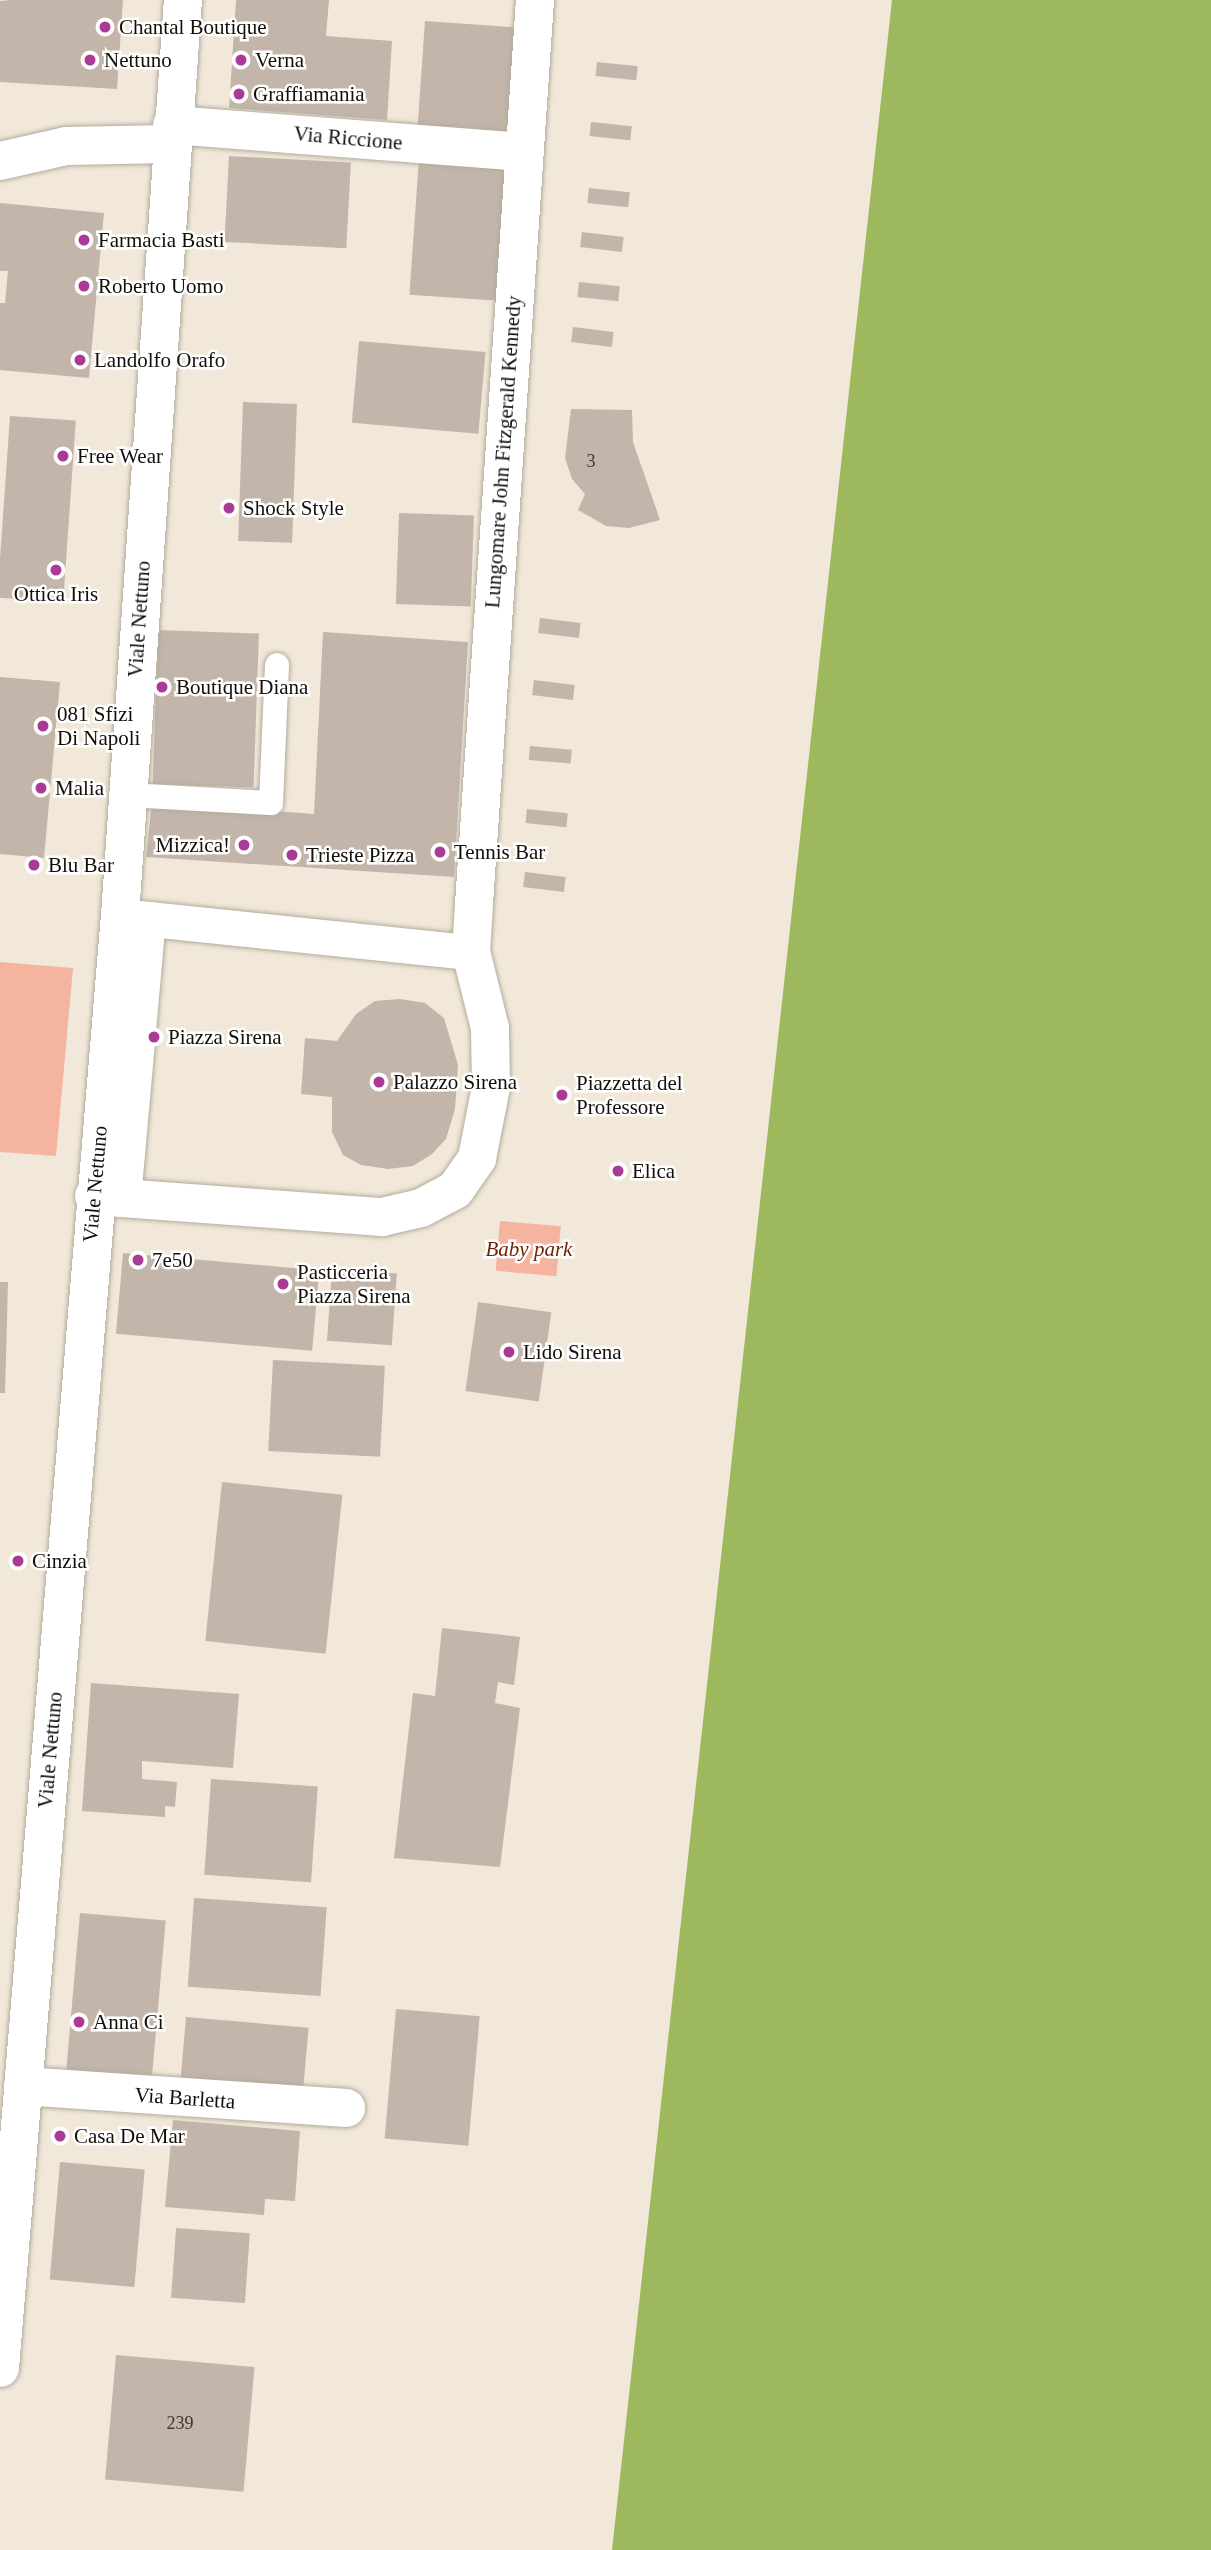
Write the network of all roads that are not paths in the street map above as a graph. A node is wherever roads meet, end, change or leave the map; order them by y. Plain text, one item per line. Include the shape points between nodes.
1 (183, 0) edge
2 (536, 0) edge
3 (0, 132) edge
4 (171, 134) junction
5 (66, 146) junction
6 (524, 152) junction
7 (0, 161) edge
8 (277, 665) dead end
9 (127, 795) junction
10 (134, 917) junction
11 (471, 952) junction
12 (108, 1197) junction
13 (23, 2086) junction
14 (346, 2108) dead end
15 (0, 2368) edge

1 - 4 street, Viale Nettuno
2 - 6 street, Lungomare John Fitzgerald Kennedy
3 - 5 street, Via Riccione
4 - 5 street, Via Riccione
4 - 6 street, Via Riccione
4 - 9 street, Viale Nettuno
5 - 7 street, Via Riccione
6 - 11 street, Lungomare John Fitzgerald Kennedy
8 - 9 lane via 271,803
9 - 10 street, Viale Nettuno
10 - 11 street
10 - 12 street, Viale Nettuno
11 - 12 street via 488,1008 491,1087 483,1142 455,1190 421,1208 382,1217
12 - 13 street, Viale Nettuno
13 - 14 street, Via Barletta
13 - 15 street, Viale Nettuno

